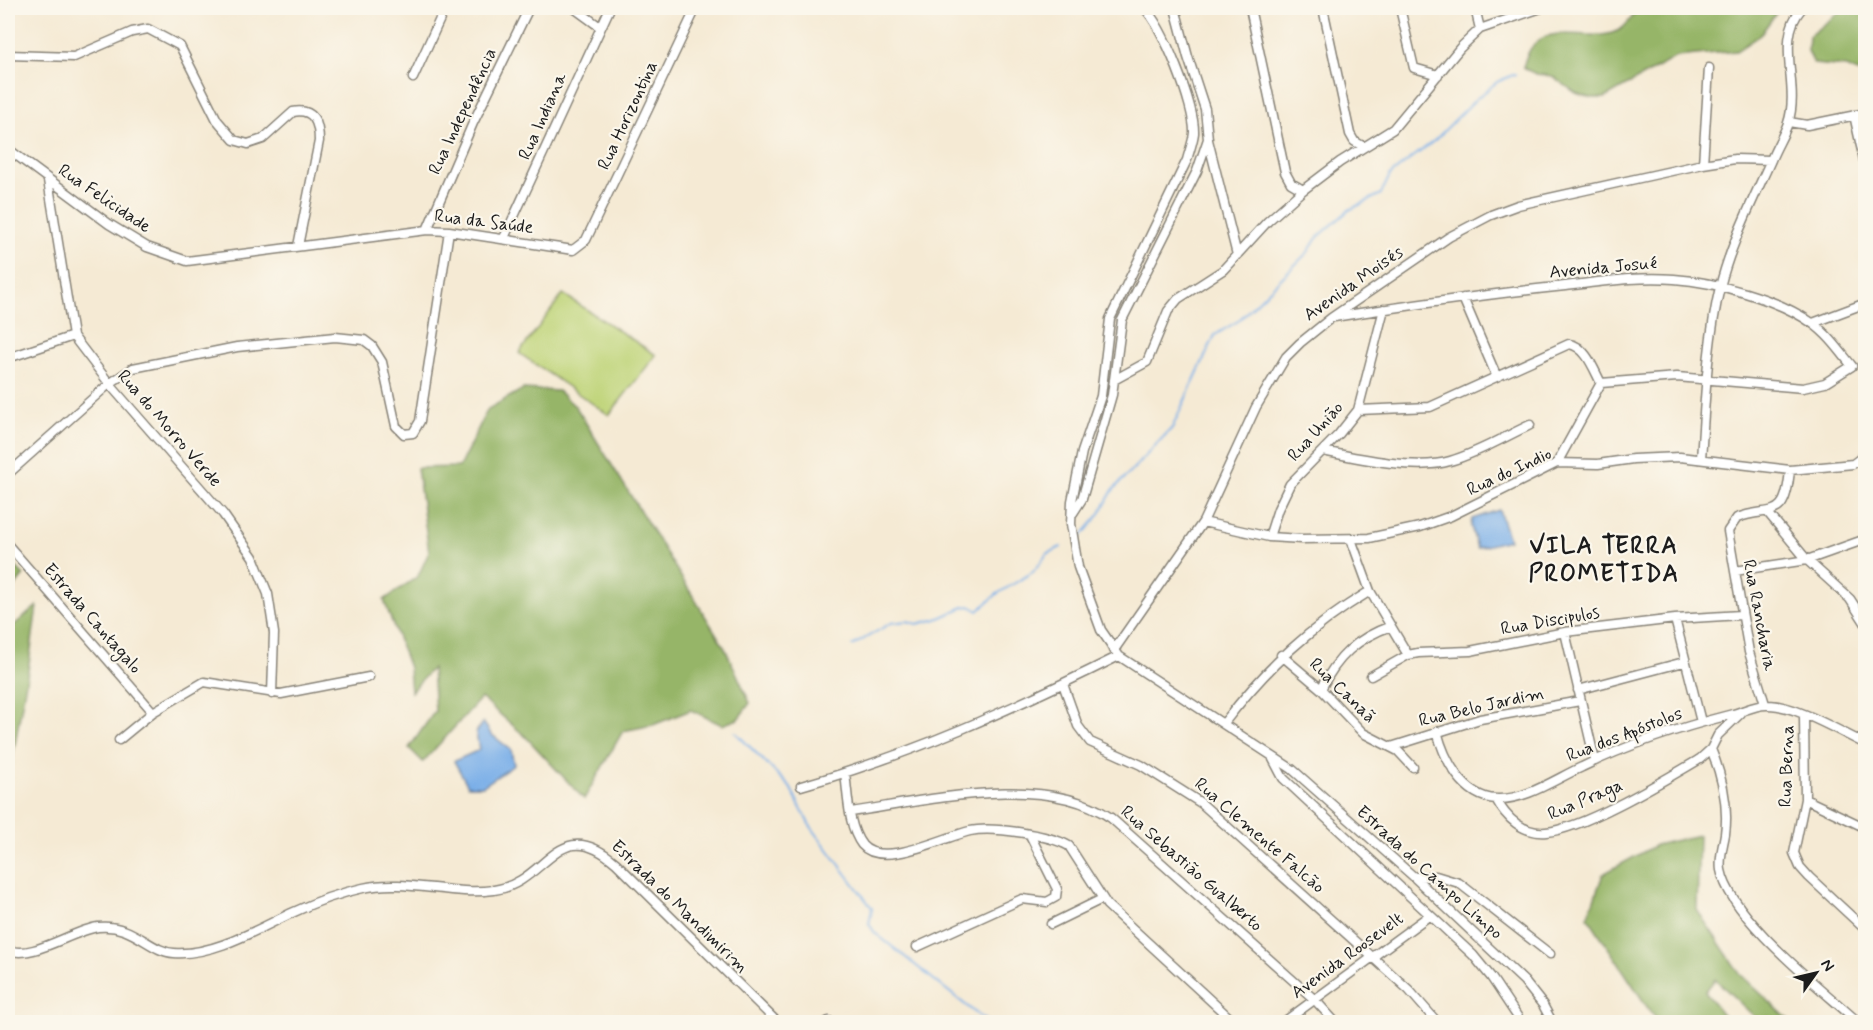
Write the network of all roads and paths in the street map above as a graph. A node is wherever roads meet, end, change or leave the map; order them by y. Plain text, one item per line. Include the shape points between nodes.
1 (445, 8) edge
2 (529, 8) edge
3 (574, 8) edge
4 (610, 8) edge
5 (1144, 8) edge
6 (1175, 8) edge
7 (1250, 8) edge
8 (1323, 8) edge
9 (1400, 8) edge
10 (1475, 8) edge
11 (1541, 8) edge
12 (1802, 8) edge
13 (693, 9) edge
14 (600, 27) junction
15 (1480, 29) junction
16 (8, 55) edge
17 (1709, 68) dead end
18 (1438, 75) junction
19 (413, 78) dead end
20 (1866, 113) edge
21 (1854, 115) junction
22 (1789, 122) junction
23 (1208, 140) junction
24 (1364, 147) junction
25 (8, 149) edge
26 (1771, 160) junction
27 (1703, 164) junction
28 (1866, 169) edge
29 (48, 180) junction
30 (1303, 190) junction
31 (427, 230) junction
32 (449, 231) junction
33 (588, 236) joint
34 (504, 238) junction
35 (297, 246) junction
36 (1237, 255) junction
37 (1720, 287) junction
38 (1463, 298) junction
39 (1866, 303) edge
40 (1384, 309) junction
41 (1331, 318) junction
42 (1813, 323) junction
43 (73, 336) junction
44 (8, 358) edge
45 (1497, 375) junction
46 (1707, 378) junction
47 (1114, 380) junction
48 (1602, 383) junction
49 (109, 384) junction
50 (1358, 410) junction
51 (1530, 424) dead end
52 (1323, 451) junction
53 (1866, 454) edge
54 (1701, 459) junction
55 (1557, 464) junction
56 (1790, 470) junction
57 (8, 474) edge
58 (1073, 513) junction
59 (1769, 514) junction
60 (1203, 522) junction
61 (1269, 537) junction
62 (1351, 539) junction
63 (1866, 539) edge
64 (8, 546) edge
65 (1807, 560) junction
66 (1735, 571) junction
67 (1370, 591) junction
68 (1741, 615) junction
69 (1675, 619) junction
70 (1866, 624) edge
71 (1391, 626) junction
72 (1565, 632) junction
73 (1117, 653) junction
74 (1281, 655) junction
75 (1408, 655) junction
76 (1684, 662) junction
77 (1371, 676) dead end
78 (369, 677) dead end
79 (1063, 684) junction
80 (1321, 689) junction
81 (1578, 690) junction
82 (272, 694) junction
83 (1580, 701) junction
84 (1765, 704) junction
85 (1743, 711) junction
86 (153, 712) junction
87 (1804, 716) junction
88 (1701, 722) junction
89 (1224, 723) junction
90 (1437, 731) junction
91 (119, 740) dead end
92 (1866, 744) edge
93 (1391, 747) junction
94 (1711, 749) junction
95 (1273, 759) junction
96 (1595, 760) junction
97 (1413, 767) dead end
98 (845, 774) junction
99 (801, 786) dead end
100 (1496, 799) junction
101 (1805, 799) junction
102 (851, 812) junction
103 (1866, 828) edge
104 (1030, 835) junction
105 (1414, 878) junction
106 (1102, 899) junction
107 (1431, 915) junction
108 (1051, 924) dead end
109 (1866, 930) edge
110 (917, 947) dead end
111 (8, 950) edge
112 (1550, 954) dead end
113 (1372, 957) junction
114 (1315, 1000) junction
115 (777, 1023) edge
116 (1234, 1023) edge
117 (1284, 1023) edge
118 (1335, 1023) edge
119 (1437, 1023) edge
120 (1521, 1023) edge
121 (1552, 1023) edge
122 (1858, 1023) edge

1 - 19 street
2 - 31 street, Rua Independência
3 - 14 street
4 - 14 street, Rua Indiana
5 - 58 street, Estrada do Campo Limpo via 1161,31 1191,110 1194,133 1186,160 1110,319 1101,396 1075,479
6 - 23 street via 1205,109
7 - 30 street via 1285,172 1291,183
8 - 24 street via 1350,134
9 - 18 street via 1414,68
10 - 15 street
11 - 15 street
12 - 22 street via 1790,40
13 - 33 street, Rua Horizontina
14 - 34 street, Rua Indiana
15 - 18 street
16 - 35 street via 74,57 148,29 180,46 217,120 234,140 248,144 263,139 292,112 308,112 316,121 319,141
17 - 27 street
18 - 24 street via 1394,129
20 - 21 street
21 - 22 street via 1807,124
21 - 28 street
22 - 26 street
23 - 36 street
23 - 47 street via 1197,171 1122,320
24 - 30 street
25 - 29 street, Rua Felicidade
26 - 27 street, Avenida Moisés via 1735,159
26 - 37 street
27 - 41 street, Avenida Moisés via 1491,215 1449,237
29 - 35 street, Rua Felicidade via 109,224 147,247 176,258 194,262
29 - 43 street, Rua do Morro Verde
30 - 36 street
31 - 32 street, Rua da Saúde
31 - 35 street, Rua da Saúde
32 - 34 street, Rua da Saúde
32 - 49 street via 420,421 414,433 404,434 396,426 378,354 364,340 354,338 237,347 133,368
33 - 34 street, Rua da Saúde via 577,248 566,251
36 - 47 street via 1219,273 1178,299 1168,311 1148,362
37 - 38 street, Avenida Josué via 1645,278
37 - 42 street, Avenida Josué via 1786,308
37 - 46 street
38 - 40 street, Avenida Josué
38 - 45 street
39 - 42 street
40 - 41 street, Avenida Josué
40 - 50 street, Rua União
41 - 60 street, Avenida Moisés via 1300,343 1270,382 1233,452
42 - 46 street, Avenida Josué via 1852,366 1814,387
43 - 44 street
43 - 49 street, Rua do Morro Verde
45 - 48 street via 1569,344 1584,353
45 - 50 street via 1430,407
46 - 48 street
46 - 54 street
47 - 58 street via 1083,499
48 - 55 street
49 - 57 street
49 - 82 street, Rua do Morro Verde via 223,514 253,556 268,594 274,633
50 - 52 street, Rua União
51 - 52 street via 1441,463 1401,462
52 - 61 street, Rua União via 1290,484
53 - 56 street, Rua do Indio via 1853,464
54 - 55 street, Rua do Indio
54 - 56 street, Rua do Indio via 1733,466
55 - 62 street, Rua do Indio via 1487,500 1420,527
56 - 59 street via 1785,498
58 - 73 street, Estrada do Campo Limpo via 1071,524 1078,567 1101,630
59 - 65 street
59 - 66 street, Rua Rancharia via 1737,519 1728,531
60 - 61 street, Rua do Indio
60 - 73 street, Avenida Moisés
61 - 62 street, Rua do Indio
62 - 67 street
63 - 65 street
64 - 86 street, Estrada Cantagalo
65 - 66 street
65 - 70 street via 1850,599
66 - 68 street, Rua Rancharia
67 - 71 street
67 - 74 street
68 - 69 street, Rua Discipulos
68 - 84 street, Rua Rancharia
69 - 72 street, Rua Discipulos
69 - 76 street
71 - 75 street
71 - 80 street via 1352,646 1335,664
72 - 75 street, Rua Discipulos via 1485,649
72 - 81 street
73 - 79 street
73 - 89 street, Estrada do Campo Limpo
74 - 80 street, Rua Canaã
74 - 89 street
75 - 77 street, Rua Discipulos
76 - 81 street
76 - 88 street
78 - 82 street
79 - 98 street via 916,748
79 - 113 street, Rua Clemente Falcão via 1078,726 1090,742 1141,765 1201,803
80 - 93 street, Rua Canaã via 1363,733
81 - 83 street
82 - 86 street via 204,682
83 - 90 street, Rua Belo Jardim via 1512,712
83 - 96 street
84 - 85 street, Rua dos Apóstolos
84 - 87 street
85 - 88 street, Rua dos Apóstolos
85 - 94 street, Rua Praga via 1718,735
86 - 91 street
87 - 92 street
87 - 101 street, Rua Berna
88 - 96 street, Rua dos Apóstolos
89 - 95 street, Estrada do Campo Limpo
90 - 93 street, Rua Belo Jardim
90 - 100 street, Rua Praga via 1445,755 1460,778 1473,790
93 - 97 street, Rua Canaã
94 - 100 street, Rua Praga via 1645,790 1558,830 1545,833 1522,828 1506,816
94 - 122 street via 1725,799 1720,862 1727,886 1768,940
95 - 105 street, Estrada do Campo Limpo via 1292,769
95 - 107 street, Estrada do Campo Limpo via 1283,778
96 - 100 street, Rua dos Apóstolos via 1531,790
98 - 99 street
98 - 102 street
101 - 103 street
101 - 109 street, Rua Berna via 1795,842 1796,860
102 - 104 street via 862,846 879,855 972,831
102 - 114 street, Rua Sebastião Gualberto via 988,791 1063,799 1095,807
104 - 106 street via 1069,846
104 - 110 street via 1057,889 1056,897 1047,902 1022,899
105 - 112 street via 1436,876 1459,883
105 - 121 street, Estrada do Campo Limpo via 1524,981
106 - 108 street
106 - 116 street
107 - 113 street, Avenida Roosevelt
107 - 120 street, Estrada do Campo Limpo via 1481,963
111 - 115 street, Estrada do Mandimirim via 28,952 105,927 123,929 174,954 200,950 233,941 295,911 363,888 389,885 498,889 568,846 582,843 616,863
113 - 114 street, Avenida Roosevelt
113 - 119 street, Rua Clemente Falcão via 1420,1000
114 - 117 street, Avenida Roosevelt
114 - 118 street, Rua Sebastião Gualberto

